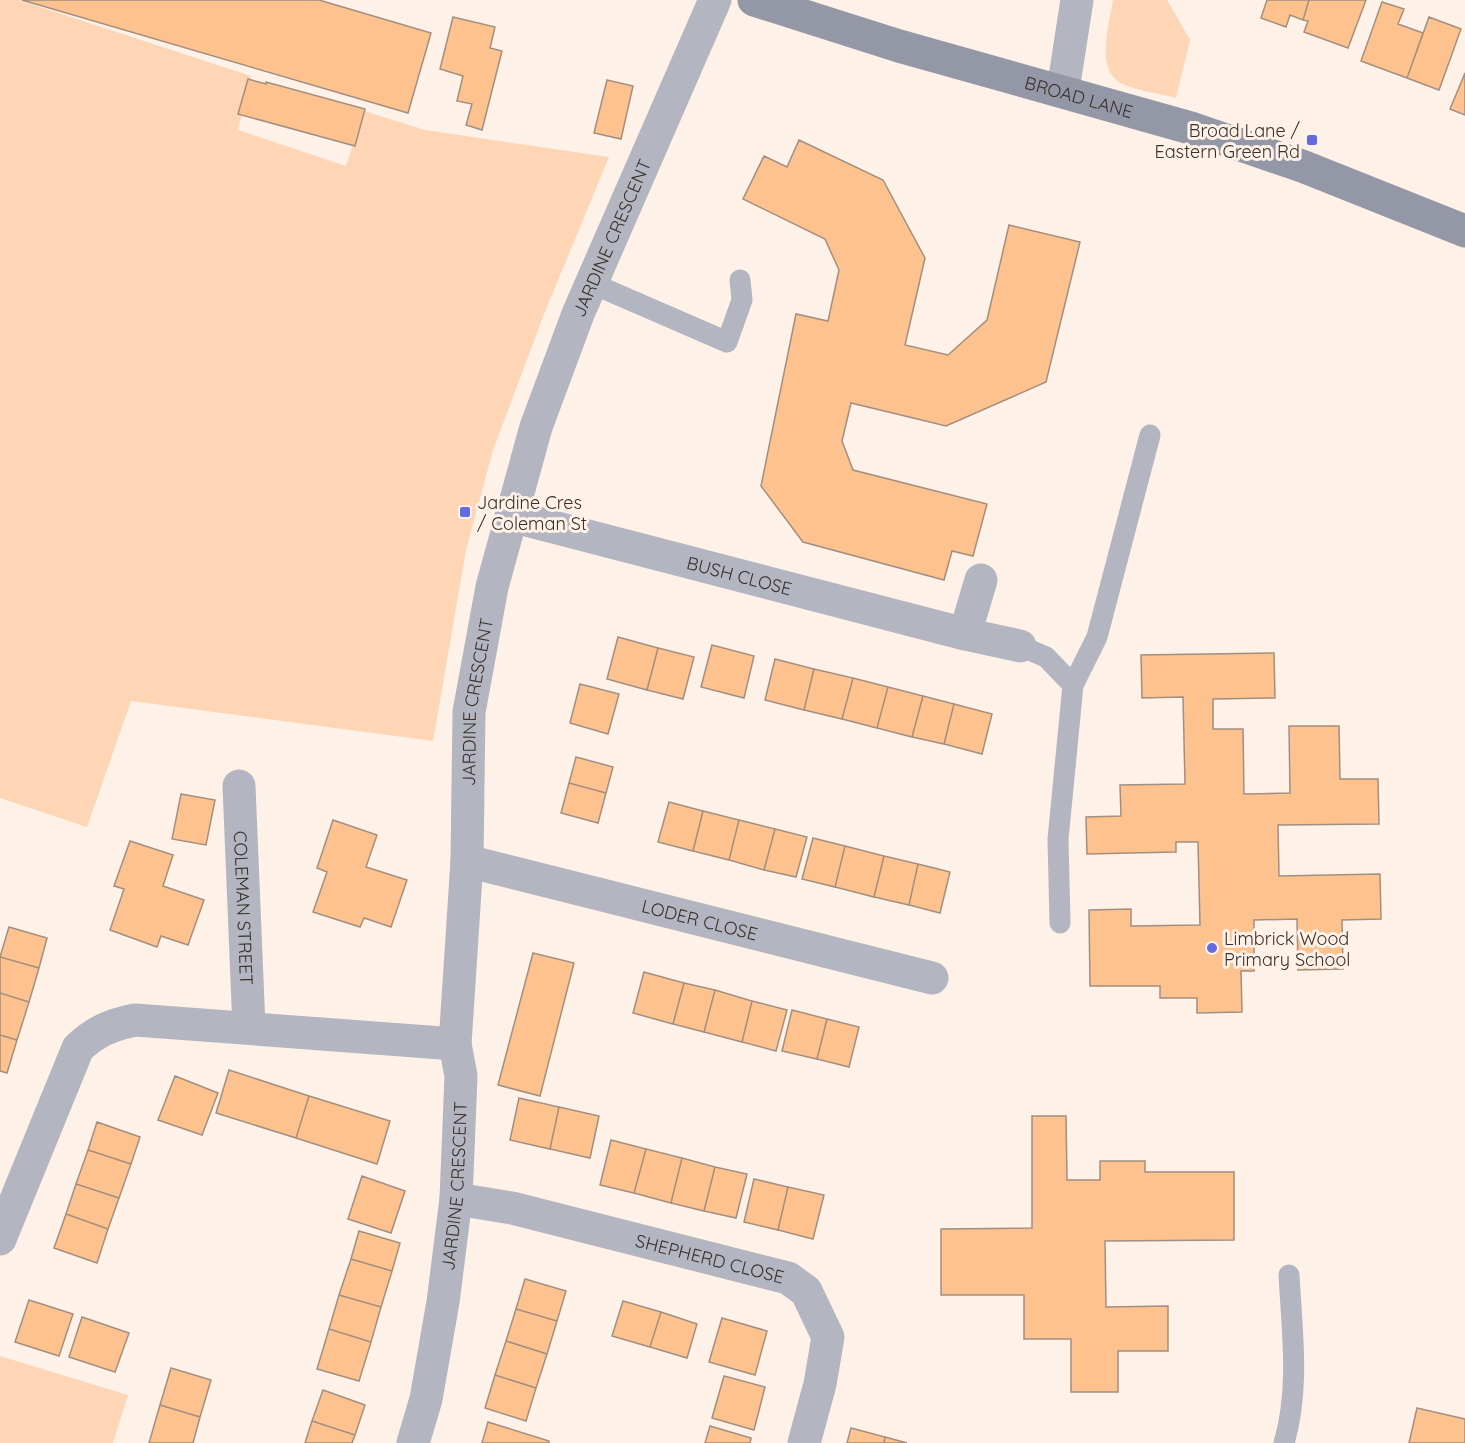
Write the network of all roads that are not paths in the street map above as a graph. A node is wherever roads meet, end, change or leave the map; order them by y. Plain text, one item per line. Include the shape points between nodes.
1 (715, 0) edge
2 (754, 0) edge
3 (1077, 0) edge
4 (1063, 90) junction
5 (1465, 231) edge
6 (740, 280) dead end
7 (591, 283) junction
8 (1150, 435) dead end
9 (511, 516) junction
10 (981, 580) dead end
11 (965, 634) junction
12 (1020, 646) joint
13 (1073, 686) junction
14 (239, 786) dead end
15 (468, 861) junction
16 (1060, 923) dead end
17 (932, 978) dead end
18 (249, 1028) junction
19 (455, 1044) junction
20 (456, 1198) junction
21 (2, 1228) edge
22 (1289, 1275) dead end
23 (413, 1443) edge
24 (804, 1443) edge
25 (1284, 1443) edge

1 - 7 street, JARDINE CRESCENT
2 - 4 street, BROAD LANE via 899,46
3 - 4 street
4 - 5 street, BROAD LANE via 1302,166
6 - 7 lane via 742,300 727,342
7 - 9 street, JARDINE CRESCENT via 536,427
8 - 13 lane via 1097,637
9 - 11 street, BUSH CLOSE
9 - 15 street, JARDINE CRESCENT via 492,587 469,712
10 - 11 street
11 - 12 street, BUSH CLOSE
12 - 13 lane via 1046,657
13 - 16 lane via 1058,839
14 - 18 street, COLEMAN STREET
15 - 17 street, LODER CLOSE
15 - 19 street, JARDINE CRESCENT
18 - 19 street
18 - 21 street via 135,1020 93,1034 78,1048
19 - 20 street, JARDINE CRESCENT via 461,1076
20 - 23 street, JARDINE CRESCENT via 426,1399
20 - 24 street, SHEPHERD CLOSE via 512,1208 788,1278 806,1291 828,1337
22 - 25 lane via 1294,1363 1291,1419

